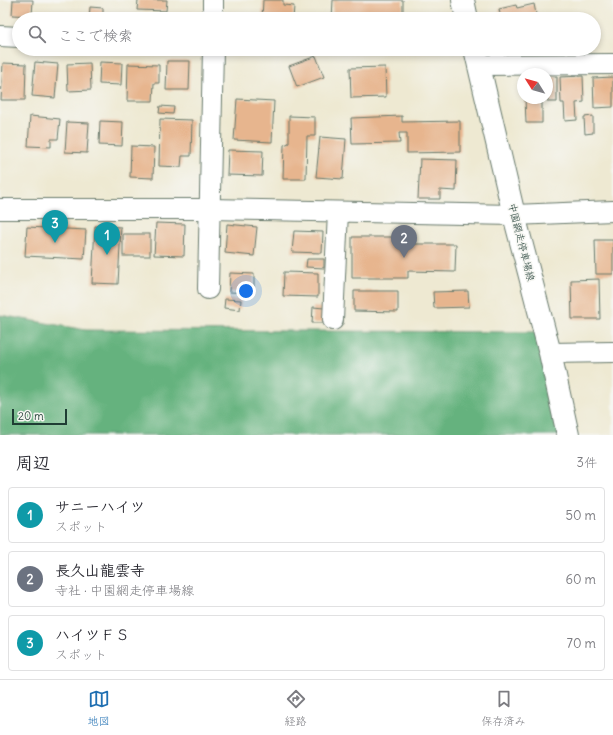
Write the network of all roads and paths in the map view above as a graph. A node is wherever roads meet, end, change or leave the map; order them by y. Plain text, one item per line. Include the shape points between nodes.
1 (213, 0) edge
2 (462, 0) edge
3 (213, 12) edge
4 (465, 12) edge
5 (0, 36) edge
6 (12, 37) edge
7 (213, 56) edge
8 (476, 57) edge
9 (613, 64) edge
10 (0, 209) edge
11 (210, 209) junction
12 (613, 211) edge
13 (338, 212) junction
14 (514, 215) junction
15 (208, 289) dead end
16 (333, 320) dead end
17 (613, 352) edge
18 (550, 353) junction
19 (568, 435) edge

1 - 3 street
2 - 4 main road
5 - 6 street
7 - 11 street
8 - 9 street
8 - 14 main road, 中園網走停車場線
10 - 11 street
11 - 13 street
11 - 15 street
12 - 14 street
13 - 14 street
13 - 16 street
14 - 18 main road, 中園網走停車場線
17 - 18 street
18 - 19 main road, 中園網走停車場線

